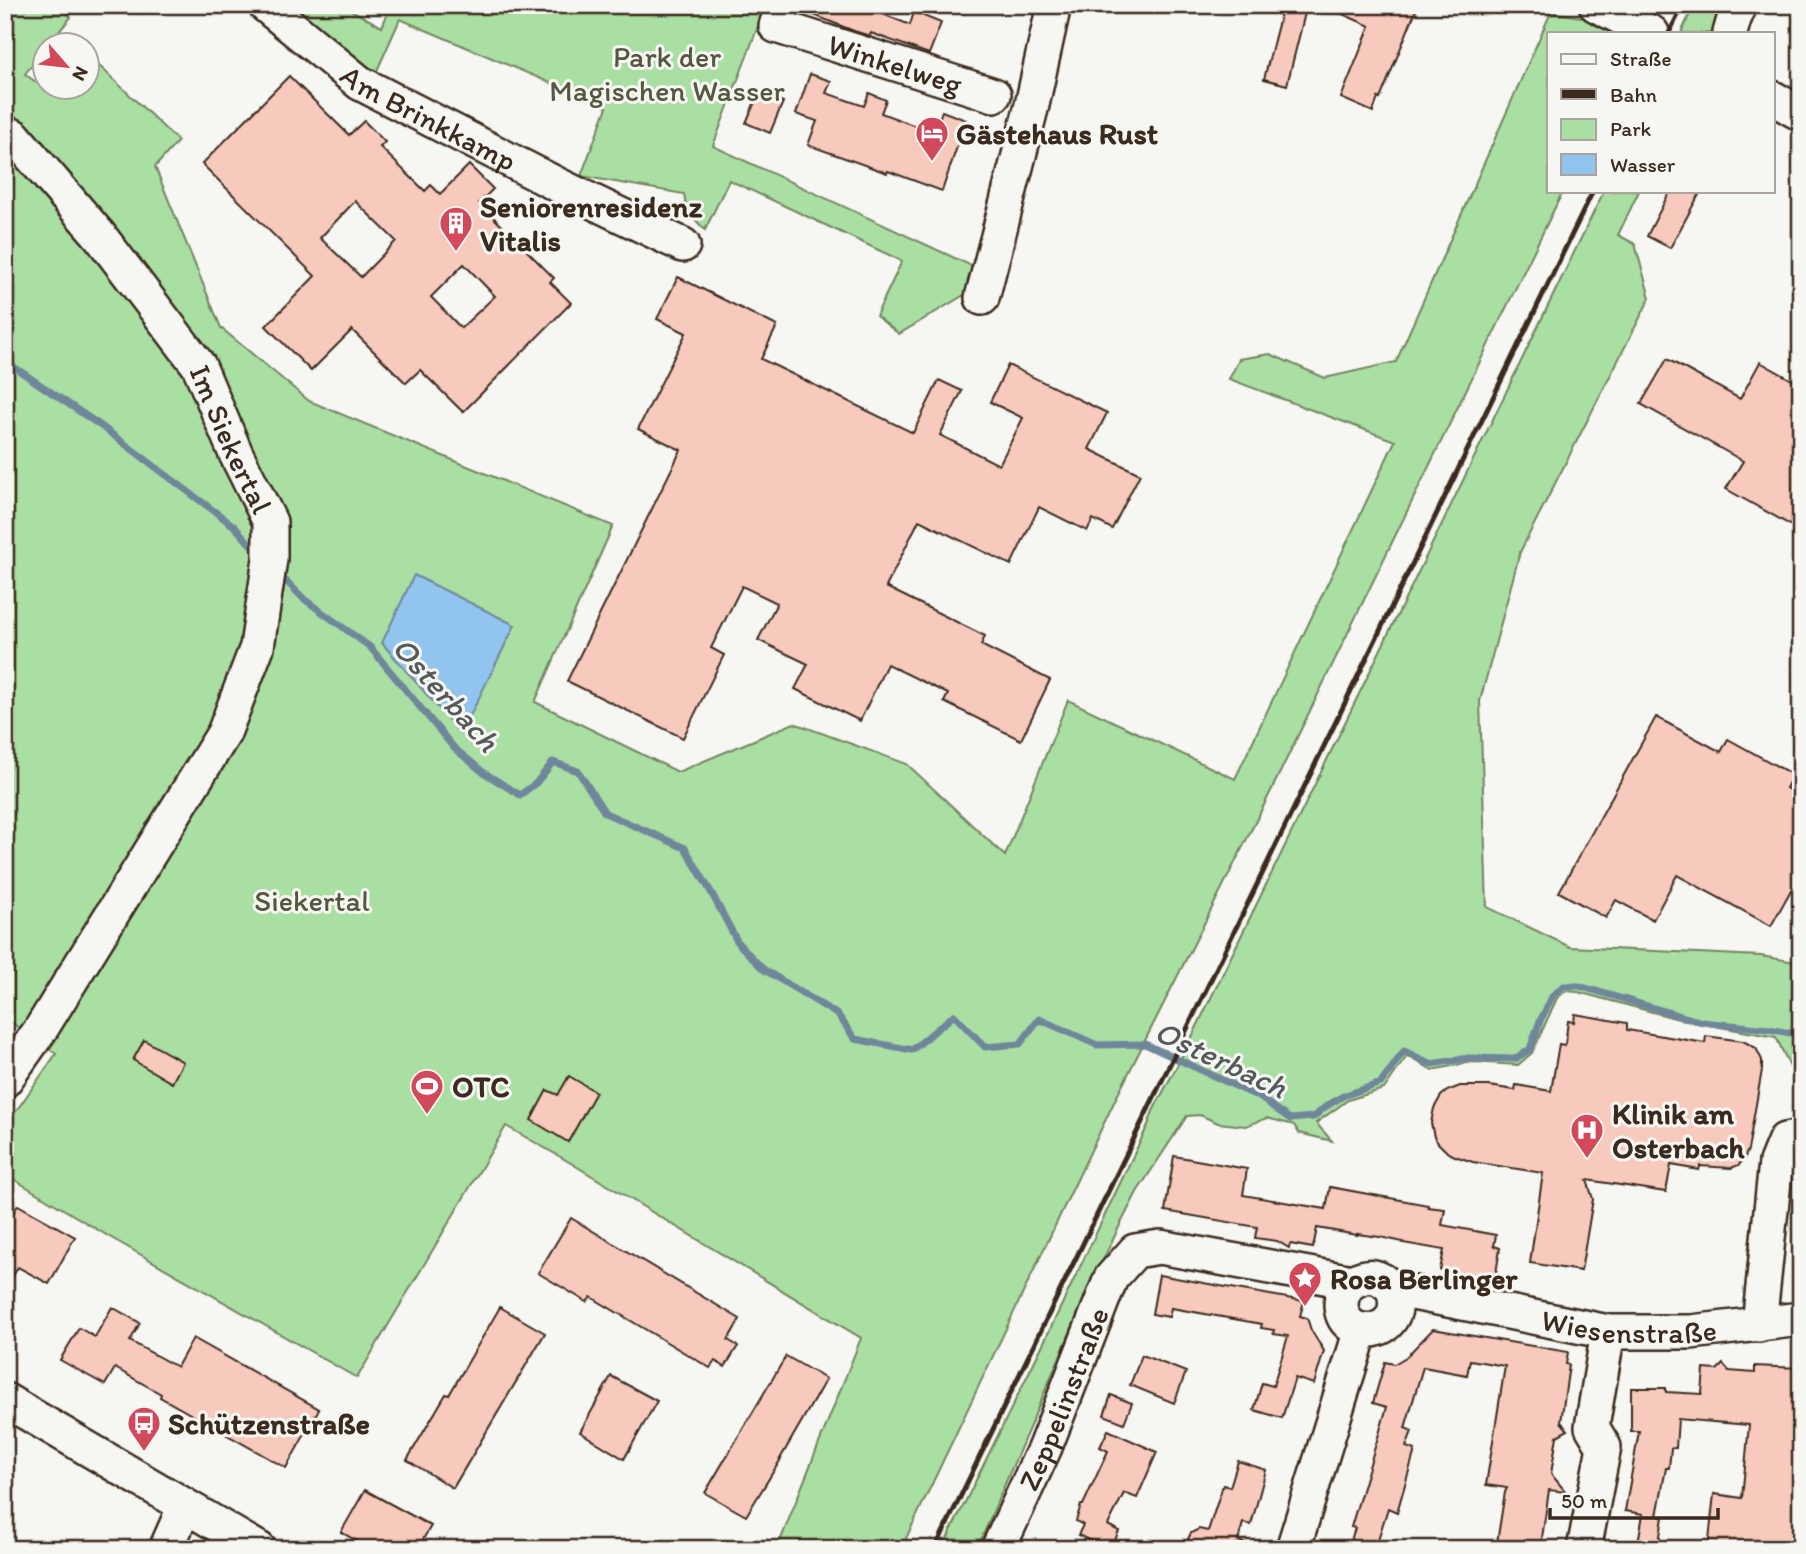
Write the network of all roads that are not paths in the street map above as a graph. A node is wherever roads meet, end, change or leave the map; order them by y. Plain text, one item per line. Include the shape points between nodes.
1 (265, 5) edge
2 (783, 5) edge
3 (1054, 5) edge
4 (1740, 5) edge
5 (1599, 7) edge
6 (1649, 32) edge
7 (1730, 32) edge
8 (994, 95) dead end
9 (1774, 99) edge
10 (1801, 114) edge
11 (5, 132) edge
12 (683, 245) dead end
13 (982, 298) dead end
14 (5, 1080) edge
15 (1801, 1137) edge
16 (1135, 1251) joint
17 (1352, 1282) junction
18 (1393, 1289) junction
19 (1801, 1320) edge
20 (1759, 1325) junction
21 (1361, 1330) junction
22 (1608, 1332) junction
23 (5, 1400) edge
24 (185, 1506) junction
25 (166, 1549) edge
26 (259, 1549) edge
27 (998, 1549) edge
28 (1293, 1549) edge
29 (1584, 1549) edge

1 - 12 street, Am Brinkkamp via 360,83
2 - 8 street, Winkelweg via 776,26
3 - 13 street
4 - 7 street
5 - 6 street
9 - 10 street
11 - 14 street, Im Siekertal via 15,136 100,236 199,366 270,522 270,559 257,647 224,733
15 - 20 street via 1785,1140 1776,1162
16 - 17 street, Wiesenstraße via 1160,1247
16 - 27 street, Zeppelinstraße via 1111,1278 1045,1447
17 - 18 street, Wiesenstraße via 1376,1277
17 - 21 street via 1342,1296 1341,1308 1344,1317
18 - 21 street via 1396,1298 1391,1320 1372,1331
18 - 22 street, Wiesenstraße
19 - 20 street, Wiesenstraße
20 - 22 street, Wiesenstraße via 1691,1332
21 - 28 street
22 - 29 street via 1592,1427 1604,1447
23 - 24 street
24 - 25 street
24 - 26 street

